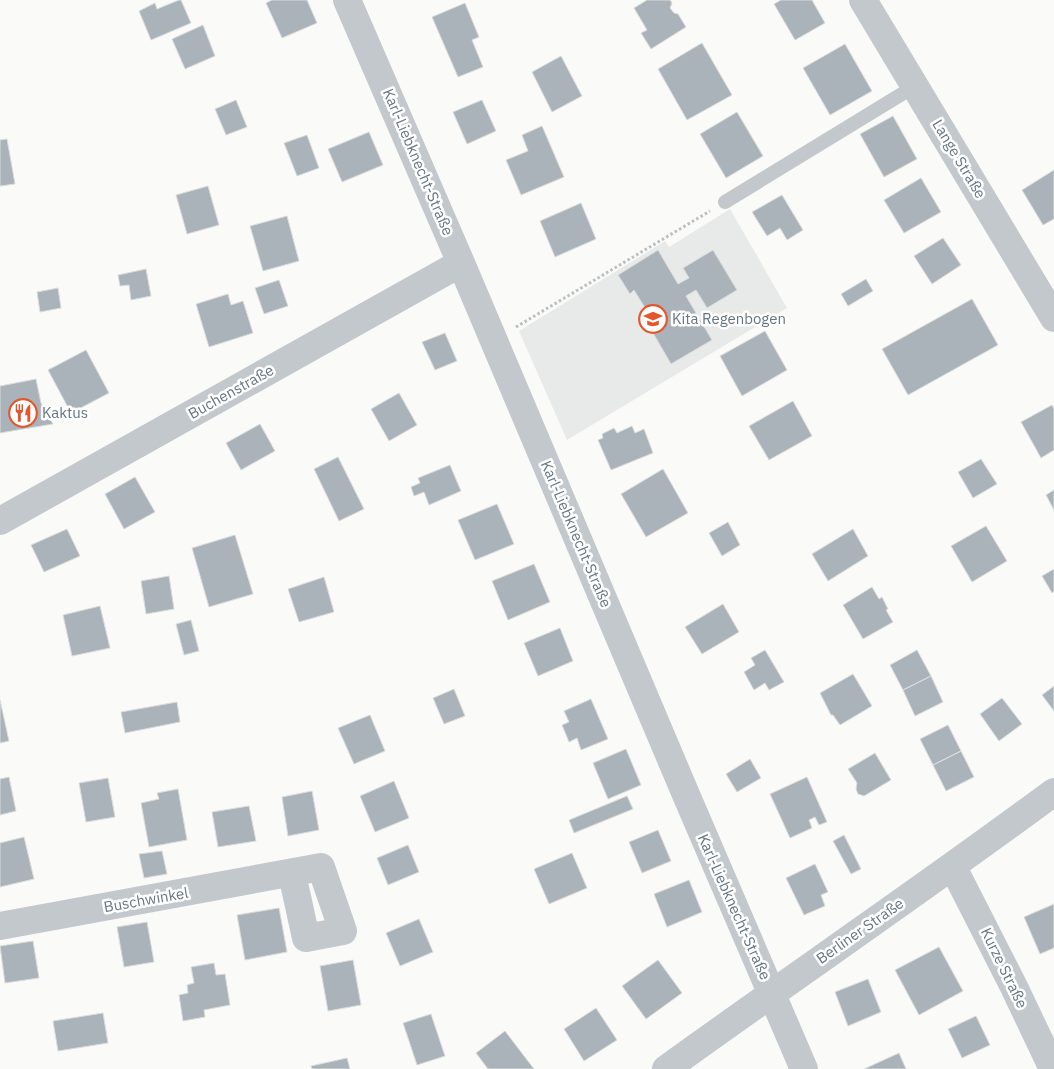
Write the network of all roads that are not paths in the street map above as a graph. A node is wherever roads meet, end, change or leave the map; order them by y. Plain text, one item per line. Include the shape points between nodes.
1 (348, 0) edge
2 (863, 0) edge
3 (915, 86) junction
4 (725, 202) road end
5 (461, 262) junction
6 (1054, 318) edge
7 (0, 521) edge
8 (1054, 792) edge
9 (951, 868) junction
10 (292, 874) dead end
11 (0, 926) edge
12 (772, 993) junction
13 (666, 1069) edge
14 (804, 1069) edge
15 (1053, 1069) edge

1 - 5 street, Karl-Liebknecht-Straße
2 - 3 street, Lange Straße
3 - 4 lane
3 - 6 street, Lange Straße
5 - 7 street, Buchenstraße
5 - 12 street, Karl-Liebknecht-Straße
8 - 9 street, Berliner Straße
9 - 12 street, Berliner Straße
9 - 15 street, Kurze Straße
10 - 11 street, Buschwinkel
12 - 13 street, Berliner Straße
12 - 14 street, Karl-Liebknecht-Straße

